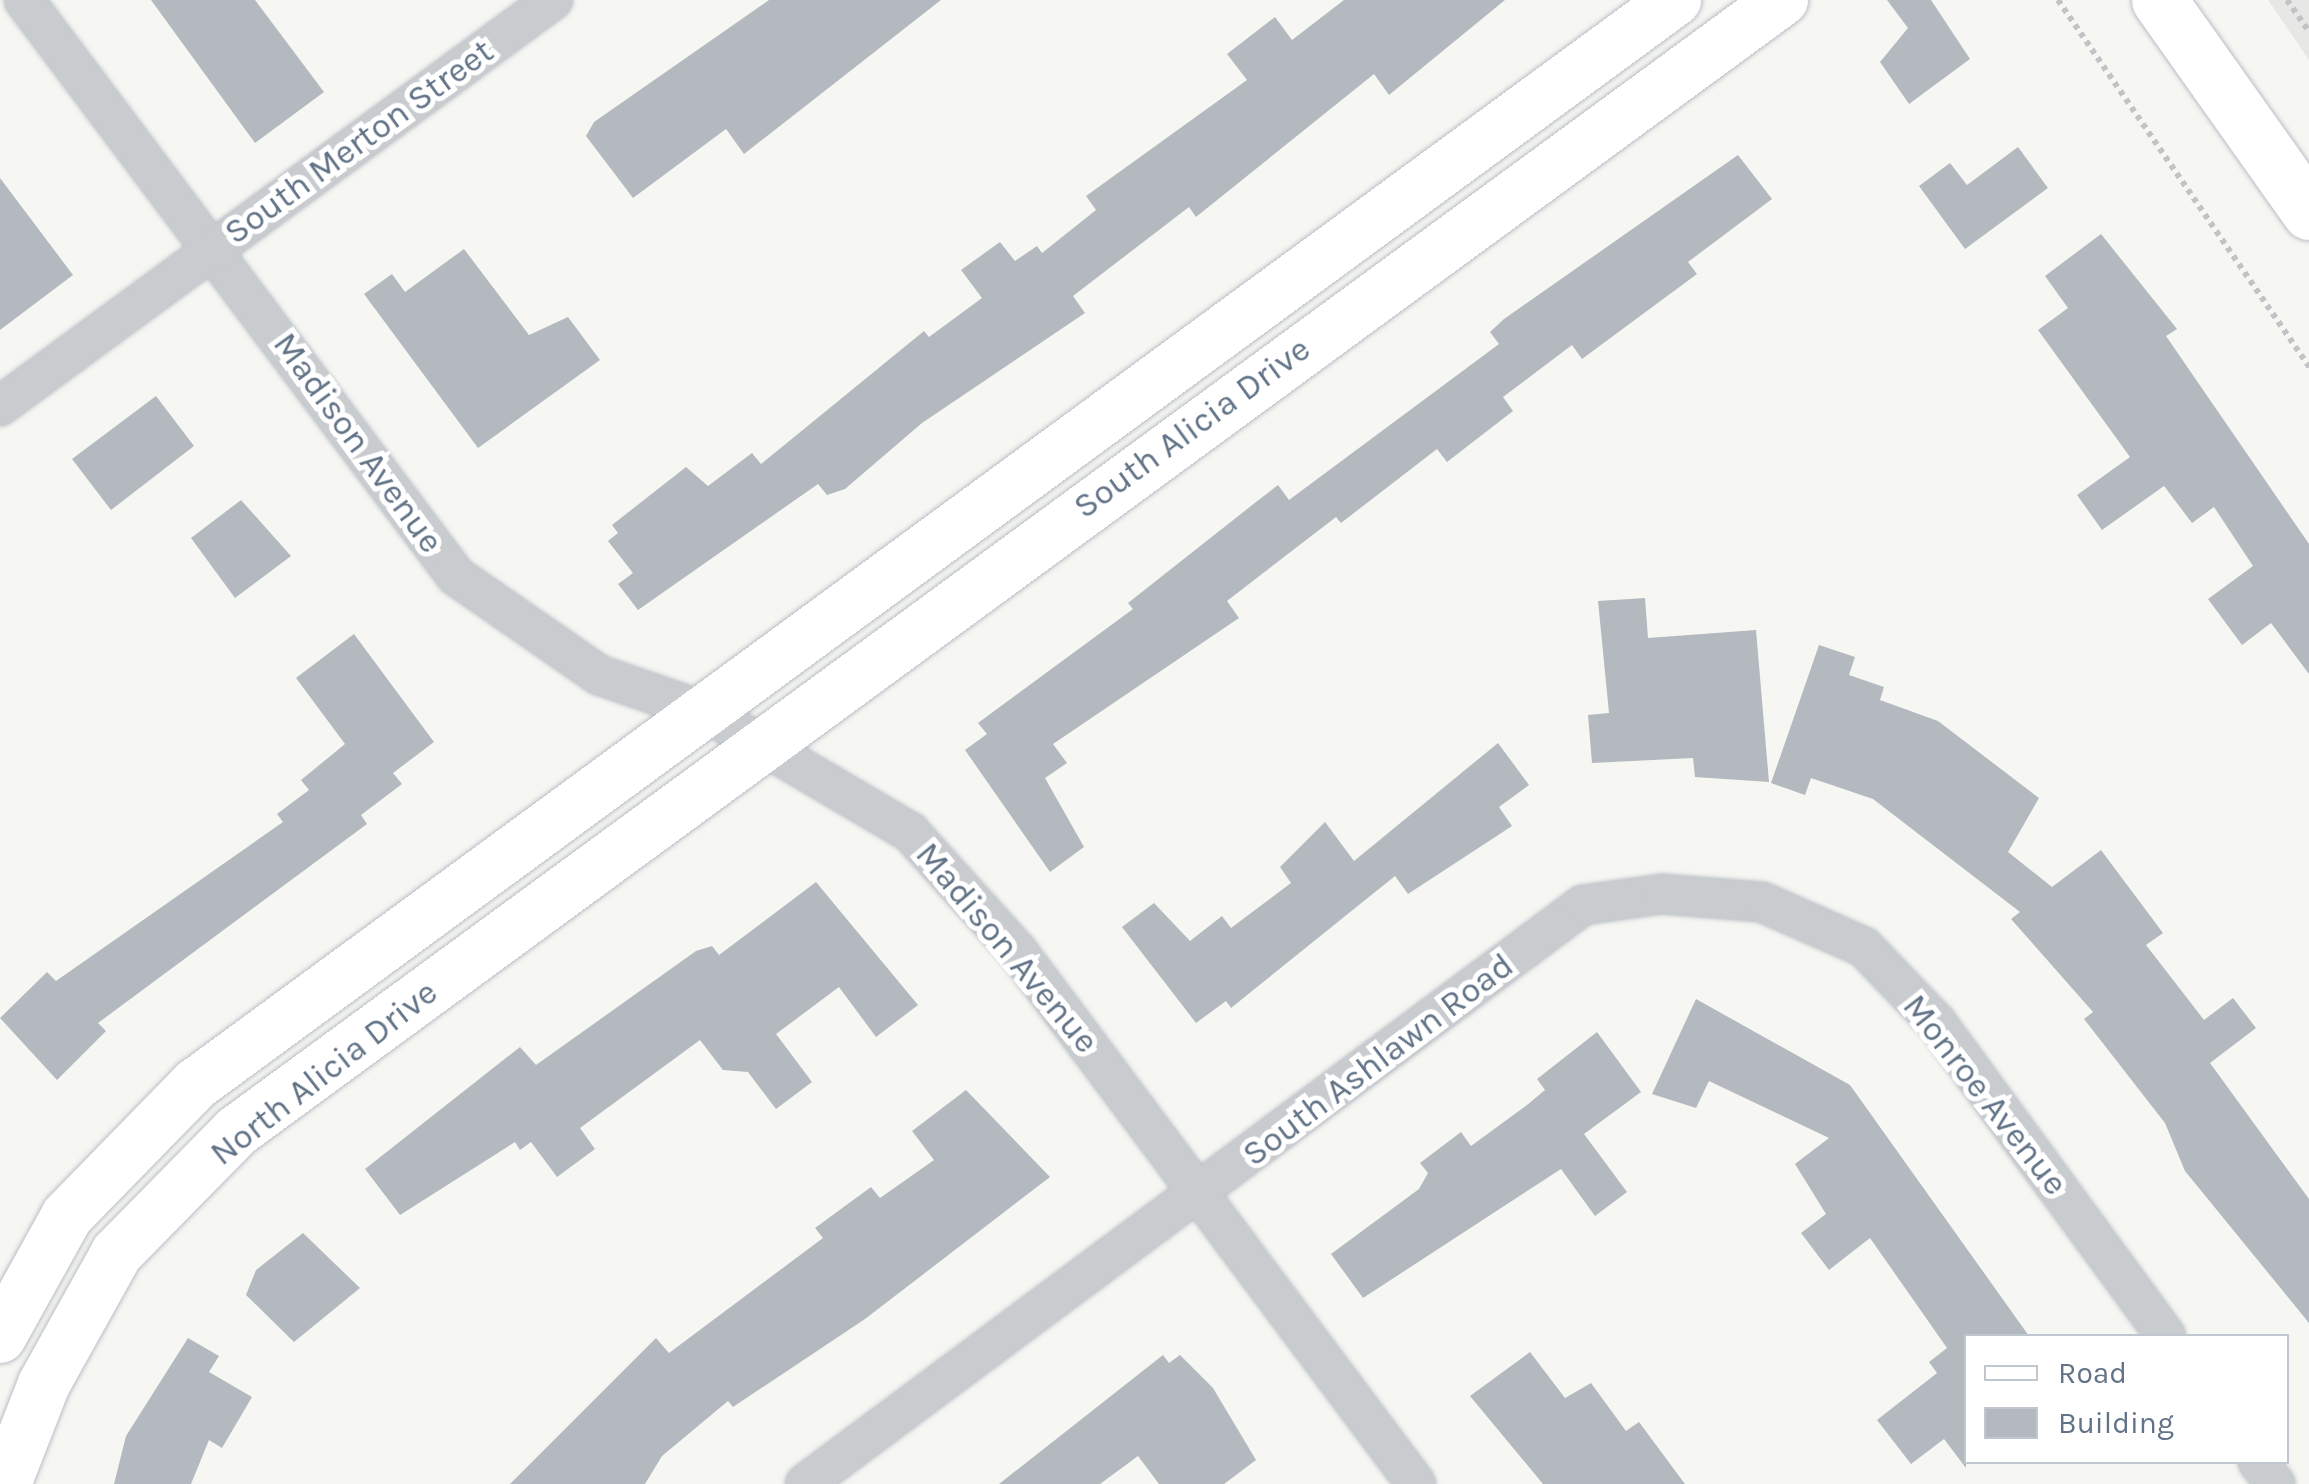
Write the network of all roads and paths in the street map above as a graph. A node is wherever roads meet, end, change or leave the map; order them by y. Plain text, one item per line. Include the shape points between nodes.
1 (24, 0) edge
2 (553, 0) edge
3 (1675, 0) edge
4 (1782, 0) edge
5 (2058, 0) edge
6 (2159, 0) edge
7 (2287, 0) edge
8 (2309, 32) edge
9 (2309, 212) edge
10 (214, 248) junction
11 (2309, 366) edge
12 (0, 406) edge
13 (706, 712) junction
14 (760, 744) junction
15 (569, 811) joint
16 (606, 862) joint
17 (1762, 902) joint
18 (1202, 1192) junction
19 (2165, 1334) edge
20 (0, 1337) edge
21 (5, 1484) edge
22 (805, 1484) edge
23 (1416, 1484) edge

1 - 10 street, Madison Avenue
2 - 10 street, South Merton Street
3 - 13 main road, South Alicia Drive
4 - 14 main road, South Alicia Drive
5 - 11 path
6 - 9 main road
7 - 8 path
10 - 12 street, South Merton Street
10 - 13 street, Madison Avenue via 456,576 599,675
13 - 14 street, Madison Avenue
13 - 15 main road, South Alicia Drive
14 - 16 main road, South Alicia Drive
14 - 18 street, Madison Avenue via 910,832 1018,952
15 - 20 main road, North Alicia Drive via 196,1084 67,1216
16 - 21 main road, North Alicia Drive via 237,1131 130,1240 44,1384
17 - 18 street, South Ashlawn Road via 1662,894 1583,905
17 - 19 street, Monroe Avenue via 1864,947 1936,1022
18 - 22 street, South Ashlawn Road
18 - 23 street, Madison Avenue

